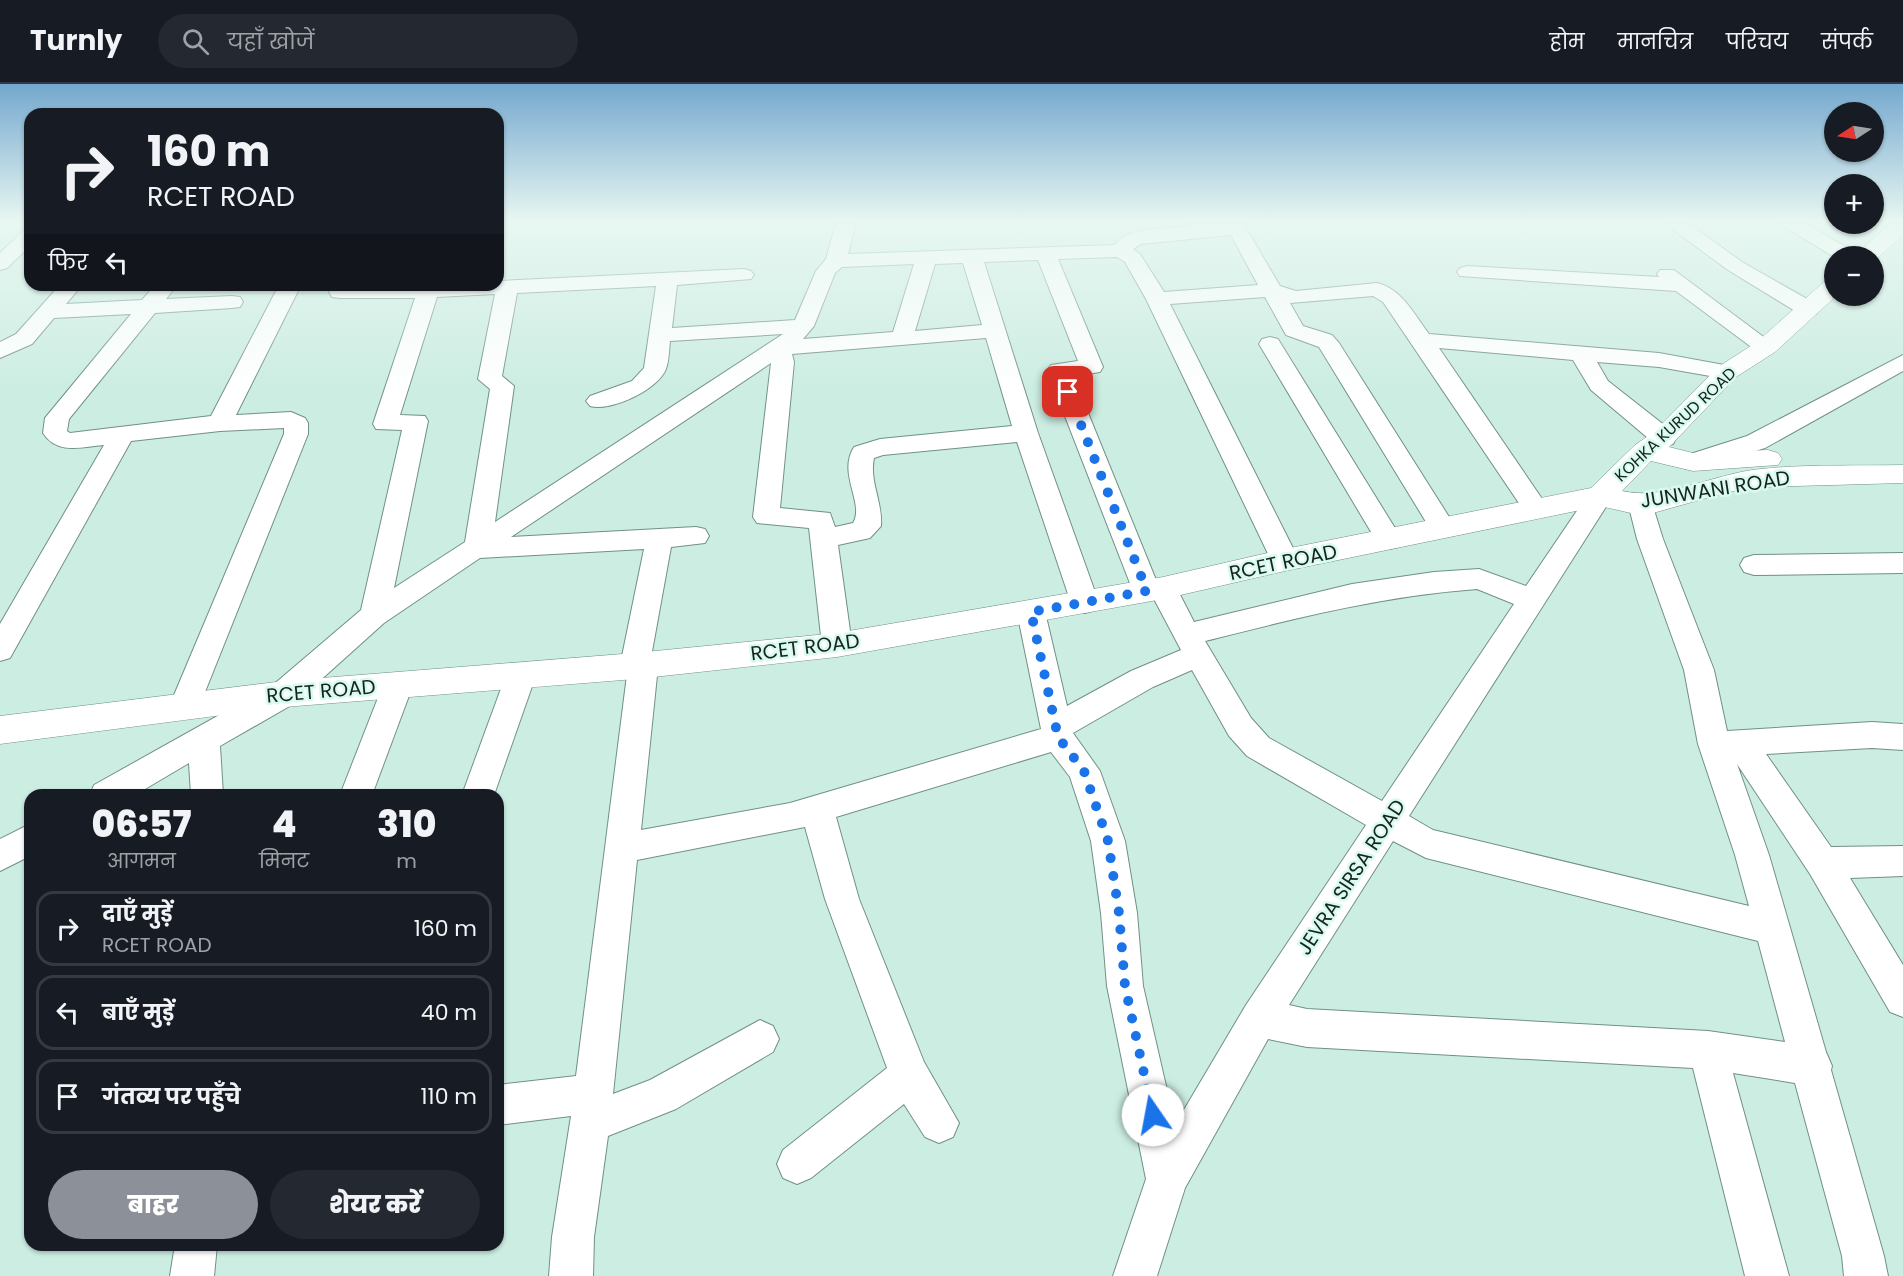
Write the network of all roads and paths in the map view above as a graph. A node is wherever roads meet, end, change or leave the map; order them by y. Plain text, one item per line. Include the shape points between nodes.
1 (667, 279) junction
2 (673, 279) edge
3 (823, 279) edge
4 (920, 279) edge
5 (979, 279) edge
6 (1056, 279) edge
7 (1145, 279) edge
8 (1265, 279) edge
9 (1577, 279) edge
10 (1675, 279) edge
11 (1756, 279) edge
12 (1683, 285) junction
13 (507, 288) joint
14 (1271, 290) junction
15 (66, 291) edge
16 (161, 291) edge
17 (287, 291) edge
18 (362, 291) edge
19 (428, 291) edge
20 (340, 292) dead end
21 (1824, 294) edge
22 (1157, 299) junction
23 (232, 302) dead end
24 (148, 308) junction
25 (1808, 309) junction
26 (47, 312) junction
27 (803, 326) junction
28 (994, 331) junction
29 (660, 335) junction
30 (902, 338) junction
31 (1422, 340) junction
32 (1270, 344) dead end
33 (1766, 347) junction
34 (779, 348) junction
35 (0, 351) edge
36 (1581, 354) junction
37 (1903, 362) edge
38 (1727, 372) junction
39 (598, 400) dead end
40 (220, 423) junction
41 (1026, 433) junction
42 (121, 437) junction
43 (1655, 445) junction
44 (1903, 457) edge
45 (1693, 462) junction
46 (1903, 474) edge
47 (1685, 494) junction
48 (1600, 496) junction
49 (1641, 503) junction
50 (1536, 509) junction
51 (1443, 528) junction
52 (696, 536) dead end
53 (659, 538) junction
54 (823, 539) junction
55 (1389, 540) junction
56 (475, 547) junction
57 (1285, 560) junction
58 (1754, 565) dead end
59 (1898, 569) edge
60 (1155, 590) junction
61 (1532, 600) junction
62 (1085, 603) junction
63 (1031, 612) junction
64 (374, 615) junction
65 (837, 645) junction
66 (1192, 645) junction
67 (0, 650) edge
68 (639, 666) junction
69 (521, 675) junction
70 (398, 685) junction
71 (284, 694) junction
72 (184, 706) junction
73 (0, 730) edge
74 (1057, 732) junction
75 (1903, 737) edge
76 (204, 739) junction
77 (1727, 744) junction
78 (116, 789) edge
79 (207, 789) edge
80 (358, 789) edge
81 (480, 789) edge
82 (817, 809) junction
83 (1387, 822) junction
84 (24, 842) edge
85 (624, 848) junction
86 (0, 856) edge
87 (1903, 861) edge
88 (1822, 863) junction
89 (1771, 928) junction
90 (1901, 993) edge
91 (1259, 1018) junction
92 (760, 1039) dead end
93 (1708, 1050) junction
94 (1813, 1066) junction
95 (909, 1075) junction
96 (504, 1106) edge
97 (592, 1108) junction
98 (939, 1124) dead end
99 (798, 1164) dead end
100 (1167, 1179) junction
101 (195, 1251) edge
102 (192, 1276) edge
103 (571, 1276) edge
104 (1135, 1276) edge
105 (1767, 1276) edge
106 (1866, 1276) edge

1 - 2 street
1 - 13 street
1 - 29 street
3 - 27 street
4 - 30 street
5 - 28 street
6 - 60 street via 1092,367 1059,370
7 - 22 street
8 - 14 street
9 - 12 street
10 - 12 street
11 - 25 street
12 - 33 street
13 - 56 street via 490,379 502,386
14 - 22 street
14 - 31 street via 1295,298 1383,290
14 - 51 street via 1296,333 1321,337 1328,343
15 - 26 street
16 - 24 street
17 - 40 street
18 - 20 street
19 - 64 street via 385,424 416,421
21 - 25 main road, KOHKA KURUD ROAD
22 - 57 street
23 - 24 street
24 - 26 street
24 - 42 street via 54,426 55,433 69,441
25 - 33 main road, KOHKA KURUD ROAD
26 - 35 street via 24,339
27 - 29 street
27 - 34 street
28 - 30 street
28 - 41 street
29 - 39 street via 655,369 649,378 627,392
30 - 34 street
31 - 36 street
31 - 50 street
32 - 55 street
33 - 38 main road, KOHKA KURUD ROAD
34 - 54 street via 783,362 766,517 821,519
34 - 56 street
36 - 38 street via 1659,360
36 - 43 street via 1599,385
37 - 45 street via 1756,442
38 - 43 main road, KOHKA KURUD ROAD
40 - 42 street
40 - 72 street via 291,420 296,423 296,434
41 - 54 street via 880,447 863,453 860,465 868,526
41 - 62 street
42 - 67 street
43 - 45 main road, JUNWANI ROAD
43 - 48 main road, KOHKA KURUD ROAD
44 - 45 main road, JUNWANI ROAD
45 - 47 main road via 1693,475
46 - 47 main road, JUNWANI ROAD via 1761,478
47 - 49 main road, JUNWANI ROAD
48 - 49 main road, JUNWANI ROAD
48 - 50 main road, RCET ROAD
48 - 61 street, JEVRA SIRSA ROAD
49 - 77 street via 1650,539
50 - 51 main road, RCET ROAD
51 - 55 main road, RCET ROAD
52 - 53 street
53 - 56 street
53 - 68 street
54 - 65 street
55 - 57 main road, RCET ROAD
56 - 64 street
57 - 60 main road, RCET ROAD
58 - 59 street
60 - 62 main road, RCET ROAD
60 - 66 street
61 - 66 street via 1479,579 1434,582 1352,594
61 - 83 street, JEVRA SIRSA ROAD
62 - 63 main road, RCET ROAD
63 - 65 main road, RCET ROAD
63 - 74 street
64 - 71 street
65 - 68 main road, RCET ROAD
66 - 74 street
66 - 83 street via 1240,727 1258,747
68 - 69 main road, RCET ROAD
68 - 85 street
69 - 70 main road, RCET ROAD
69 - 81 street
70 - 71 main road, RCET ROAD
70 - 80 street
71 - 72 main road, RCET ROAD
71 - 76 street
72 - 73 main road, RCET ROAD
74 - 82 street
74 - 100 street via 1084,771 1108,841 1125,986
75 - 77 street via 1872,735
76 - 78 street
76 - 79 street
77 - 88 street
77 - 89 street
82 - 85 street
82 - 95 street via 842,899
83 - 89 street via 1426,843
83 - 91 street, JEVRA SIRSA ROAD
84 - 86 street
85 - 97 street
87 - 88 street
88 - 90 street
89 - 94 street
91 - 93 street via 1306,1028
91 - 100 street, JEVRA SIRSA ROAD
92 - 97 street via 662,1095
93 - 94 street
93 - 105 street
94 - 106 street
95 - 98 street
95 - 99 street
96 - 97 street
97 - 103 street
100 - 104 street, JEVRA SIRSA ROAD
101 - 102 street

